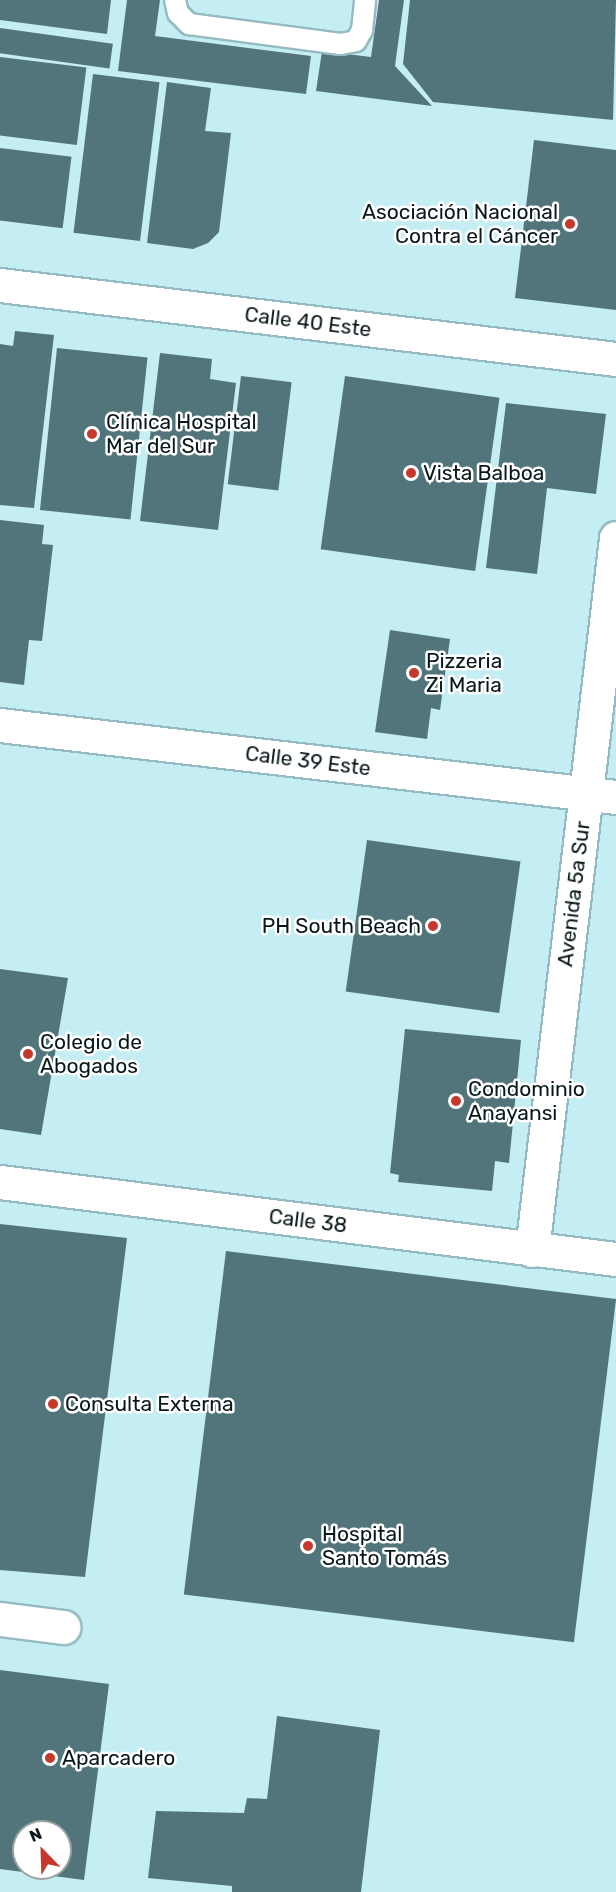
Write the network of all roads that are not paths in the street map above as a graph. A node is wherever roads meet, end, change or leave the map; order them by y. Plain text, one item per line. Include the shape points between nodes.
1 (175, 0) edge
2 (365, 0) edge
3 (0, 285) edge
4 (616, 359) edge
5 (616, 538) edge
6 (0, 725) edge
7 (601, 795) edge
8 (0, 1182) edge
9 (532, 1250) junction
10 (616, 1259) edge
11 (0, 1619) edge
12 (63, 1627) dead end

1 - 2 lane via 178,13 189,24 341,44 356,41 362,30
3 - 4 street, Calle 40 Este
5 - 7 street, Avenida 5a Sur
6 - 7 street, Calle 39 Este
7 - 9 street, Avenida 5a Sur
8 - 9 street, Calle 38
9 - 10 street, Calle 38
11 - 12 street

